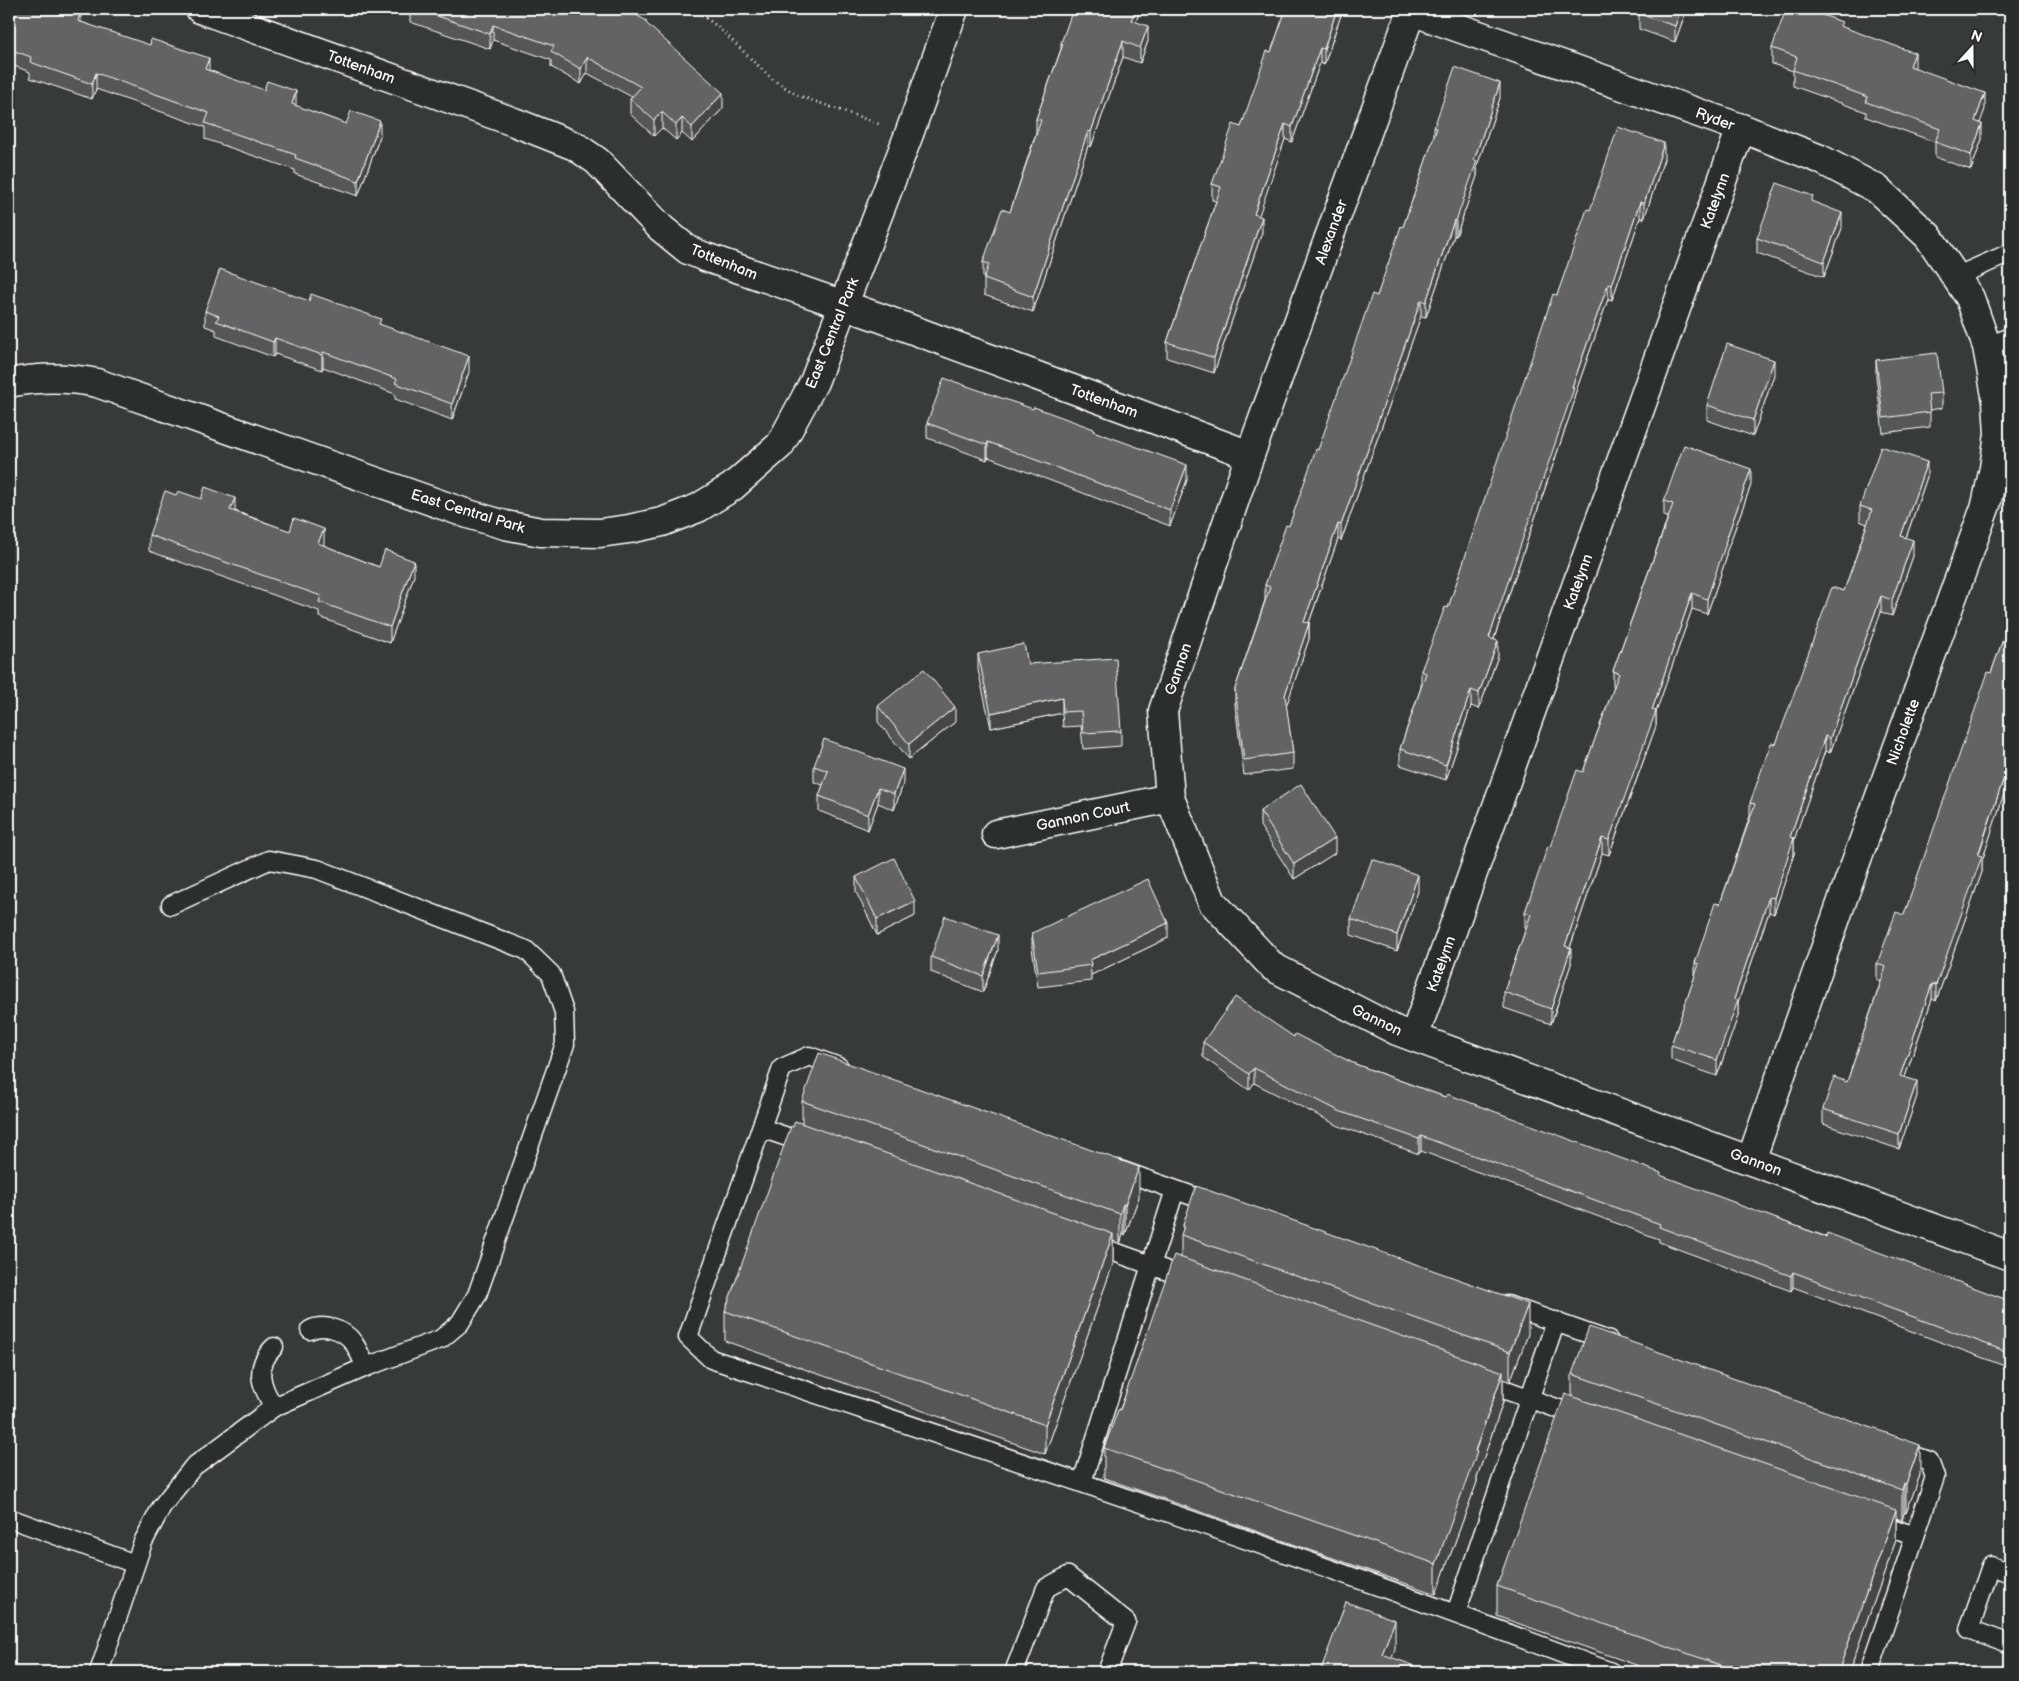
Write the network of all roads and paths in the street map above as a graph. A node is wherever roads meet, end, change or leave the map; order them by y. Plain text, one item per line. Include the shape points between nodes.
1 (200, 9) edge
2 (694, 9) edge
3 (954, 9) edge
4 (1412, 10) edge
5 (1741, 128) junction
6 (909, 134) junction
7 (2010, 252) edge
8 (1963, 287) junction
9 (844, 306) junction
10 (1998, 342) edge
11 (9, 383) edge
12 (1250, 455) junction
13 (1170, 798) junction
14 (996, 834) dead end
15 (171, 905) dead end
16 (1414, 1037) junction
17 (856, 1073) edge
18 (761, 1128) junction
19 (826, 1151) edge
20 (1751, 1160) junction
21 (1100, 1162) edge
22 (1175, 1190) junction
23 (1230, 1209) edge
24 (1077, 1239) edge
25 (2010, 1256) edge
26 (1151, 1265) junction
27 (1206, 1284) edge
28 (1491, 1299) edge
29 (1556, 1321) junction
30 (310, 1330) dead end
31 (1621, 1346) edge
32 (274, 1347) dead end
33 (366, 1367) junction
34 (1464, 1376) edge
35 (1529, 1399) junction
36 (274, 1407) junction
37 (1595, 1422) edge
38 (1882, 1444) edge
39 (1082, 1482) junction
40 (1858, 1516) edge
41 (9, 1518) edge
42 (1915, 1536) junction
43 (135, 1564) junction
44 (2010, 1573) edge
45 (1456, 1613) junction
46 (2010, 1644) edge
47 (99, 1672) edge
48 (1014, 1672) edge
49 (1107, 1672) edge
50 (1611, 1672) edge
51 (1869, 1672) edge

1 - 9 street, Tottenham via 575,146 597,161 661,228 688,250
2 - 6 path via 718,27 772,79 797,95
3 - 6 street, East Central Park
4 - 5 street, Ryder
4 - 12 street, Alexander
5 - 8 street, Ryder via 1820,159 1878,189 1928,236
5 - 16 street, Katelynn
6 - 9 street, East Central Park
7 - 8 lane
8 - 10 street, Nicholette
9 - 11 street, East Central Park via 814,382 780,445 732,487 698,508 662,522 600,533 541,532 477,516 97,383 32,378
9 - 12 street, Tottenham
10 - 20 street, Nicholette via 1999,434 1986,505
12 - 13 street, Gannon via 1163,711
13 - 14 street, Gannon Court
13 - 16 street, Gannon via 1212,902 1273,967
15 - 33 lane via 269,860 317,869 526,950 551,974 564,1012 565,1044 477,1295 460,1323 440,1339
16 - 20 street, Gannon
17 - 18 lane via 809,1056 782,1068
18 - 19 lane
18 - 39 lane via 688,1337 711,1359
20 - 25 street, Gannon
21 - 22 lane
22 - 23 lane
22 - 26 lane
24 - 26 lane
26 - 27 lane
26 - 39 lane
28 - 29 lane
29 - 31 lane
29 - 35 lane
30 - 33 lane via 318,1326 334,1329 352,1340
32 - 36 lane via 264,1357 262,1372 263,1390
33 - 36 lane
34 - 35 lane
35 - 37 lane
35 - 45 lane
36 - 43 lane via 193,1466 162,1506
38 - 42 lane via 1929,1461 1935,1477
39 - 45 lane
40 - 42 lane
41 - 43 lane
42 - 51 lane
43 - 47 lane
44 - 46 lane via 1991,1566 1969,1629
45 - 50 lane
48 - 49 lane via 1046,1588 1068,1576 1126,1622

